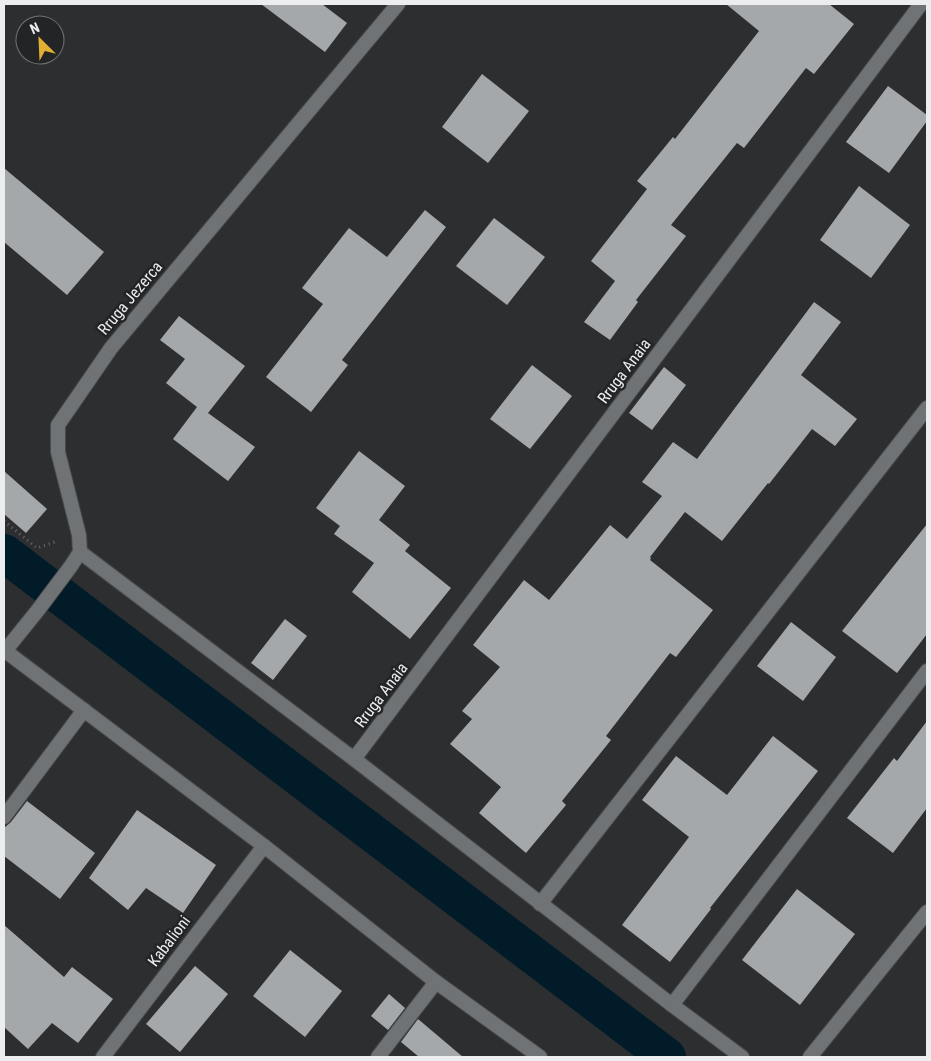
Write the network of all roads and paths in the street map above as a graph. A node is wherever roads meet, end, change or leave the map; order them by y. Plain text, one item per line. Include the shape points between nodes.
1 (398, 4) edge
2 (921, 4) edge
3 (927, 408) edge
4 (4, 521) edge
5 (79, 535) junction
6 (80, 552) junction
7 (4, 651) edge
8 (927, 671) edge
9 (84, 710) junction
10 (354, 759) junction
11 (4, 817) edge
12 (264, 846) junction
13 (540, 904) junction
14 (927, 912) edge
15 (436, 982) junction
16 (672, 1005) junction
17 (102, 1057) edge
18 (378, 1057) edge
19 (540, 1057) edge
20 (742, 1057) edge
21 (810, 1057) edge

1 - 5 street, Rruga Jezerca via 111,348 58,425 58,452
2 - 10 street, Rruga Anaia
3 - 13 street
4 - 5 path via 37,548
5 - 6 street, Rruga Jezerca
6 - 7 street
6 - 10 street
7 - 9 street
8 - 16 street
9 - 11 street
9 - 12 street
10 - 13 street
12 - 15 street
12 - 17 street, Kabalioni
13 - 16 street
14 - 21 street
15 - 18 street
15 - 19 street
16 - 20 street

